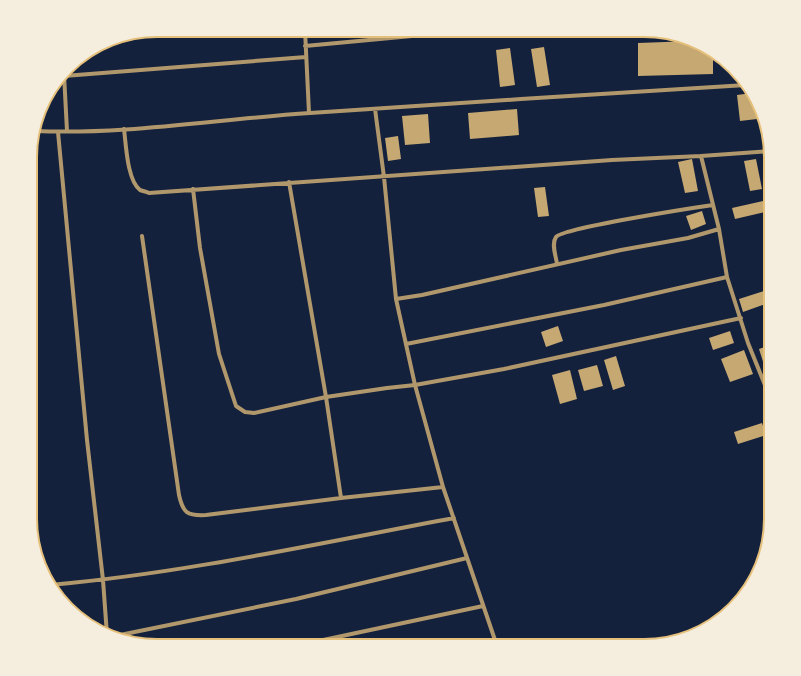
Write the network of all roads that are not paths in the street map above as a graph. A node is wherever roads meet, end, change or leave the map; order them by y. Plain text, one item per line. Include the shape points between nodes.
1 (305, 37) edge
2 (402, 37) edge
3 (306, 46) junction
4 (306, 57) junction
5 (70, 75) edge
6 (64, 81) edge
7 (740, 85) edge
8 (375, 109) junction
9 (309, 113) junction
10 (124, 129) junction
11 (40, 131) edge
12 (67, 131) junction
13 (58, 132) junction
14 (764, 152) edge
15 (701, 156) junction
16 (384, 177) junction
17 (289, 182) junction
18 (193, 189) junction
19 (713, 205) junction
20 (719, 229) junction
21 (142, 236) dead end
22 (557, 264) junction
23 (727, 277) junction
24 (396, 299) junction
25 (741, 318) junction
26 (406, 344) junction
27 (764, 383) edge
28 (415, 386) junction
29 (326, 397) junction
30 (443, 487) junction
31 (341, 498) junction
32 (454, 518) junction
33 (467, 558) junction
34 (103, 580) junction
35 (57, 584) edge
36 (483, 606) junction
37 (106, 628) edge
38 (122, 634) edge
39 (328, 639) edge
40 (495, 639) edge

1 - 3 street
2 - 3 street
3 - 4 street
4 - 5 street
4 - 9 street
6 - 12 street
7 - 8 street
8 - 9 street
8 - 16 street
9 - 10 street
10 - 12 street
10 - 18 street via 130,172 140,190 149,193
11 - 13 street
12 - 13 street
13 - 34 street via 86,440
14 - 15 street
15 - 16 street via 604,160
15 - 19 street
16 - 17 street
16 - 24 street
17 - 18 street
17 - 29 street
18 - 29 street via 208,299 219,354 236,406 244,412 254,413
19 - 20 street
19 - 22 street via 590,226 559,234 554,244
20 - 22 street via 688,238
20 - 23 street
21 - 31 street via 181,505 187,513 194,516 206,515
22 - 24 street
23 - 25 street
23 - 26 street
24 - 26 street
25 - 27 street
25 - 28 street
26 - 28 street
28 - 29 street
28 - 30 street
29 - 31 street
30 - 31 street
30 - 32 street
32 - 33 street
32 - 34 street via 170,571
33 - 36 street
33 - 38 street via 296,599
34 - 35 street
34 - 37 street
36 - 39 street
36 - 40 street

